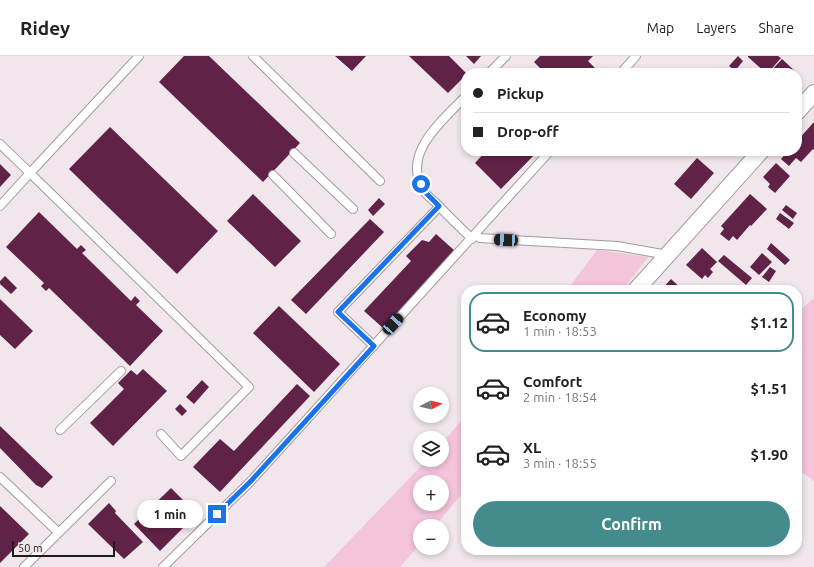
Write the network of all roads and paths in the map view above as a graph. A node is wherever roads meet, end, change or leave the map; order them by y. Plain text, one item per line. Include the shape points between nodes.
1 (139, 56) edge
2 (252, 56) edge
3 (506, 56) edge
4 (636, 56) edge
5 (494, 68) edge
6 (625, 68) edge
7 (814, 93) edge
8 (461, 101) edge
9 (802, 106) edge
10 (0, 144) edge
11 (294, 153) dead end
12 (546, 156) edge
13 (757, 156) edge
14 (30, 173) junction
15 (273, 175) dead end
16 (380, 181) dead end
17 (0, 206) edge
18 (439, 206) junction
19 (353, 209) dead end
20 (331, 234) dead end
21 (473, 237) junction
22 (668, 255) junction
23 (641, 285) edge
24 (374, 346) junction
25 (121, 371) dead end
26 (60, 430) dead end
27 (161, 434) dead end
28 (0, 477) edge
29 (111, 481) dead end
30 (58, 532) junction
31 (24, 567) edge
32 (163, 567) edge

1 - 14 lane
2 - 16 lane
3 - 5 lane
4 - 6 lane
7 - 9 street
8 - 18 lane via 433,130 418,158 418,176 424,191
10 - 14 lane
11 - 19 lane
12 - 21 lane
13 - 22 street
14 - 17 lane
14 - 27 lane via 249,387 181,456
15 - 20 lane
18 - 21 lane
18 - 24 lane via 338,312
21 - 22 lane via 617,246
21 - 24 lane
22 - 23 street
24 - 32 lane via 250,482
25 - 26 lane
28 - 30 lane
29 - 30 lane
30 - 31 lane

